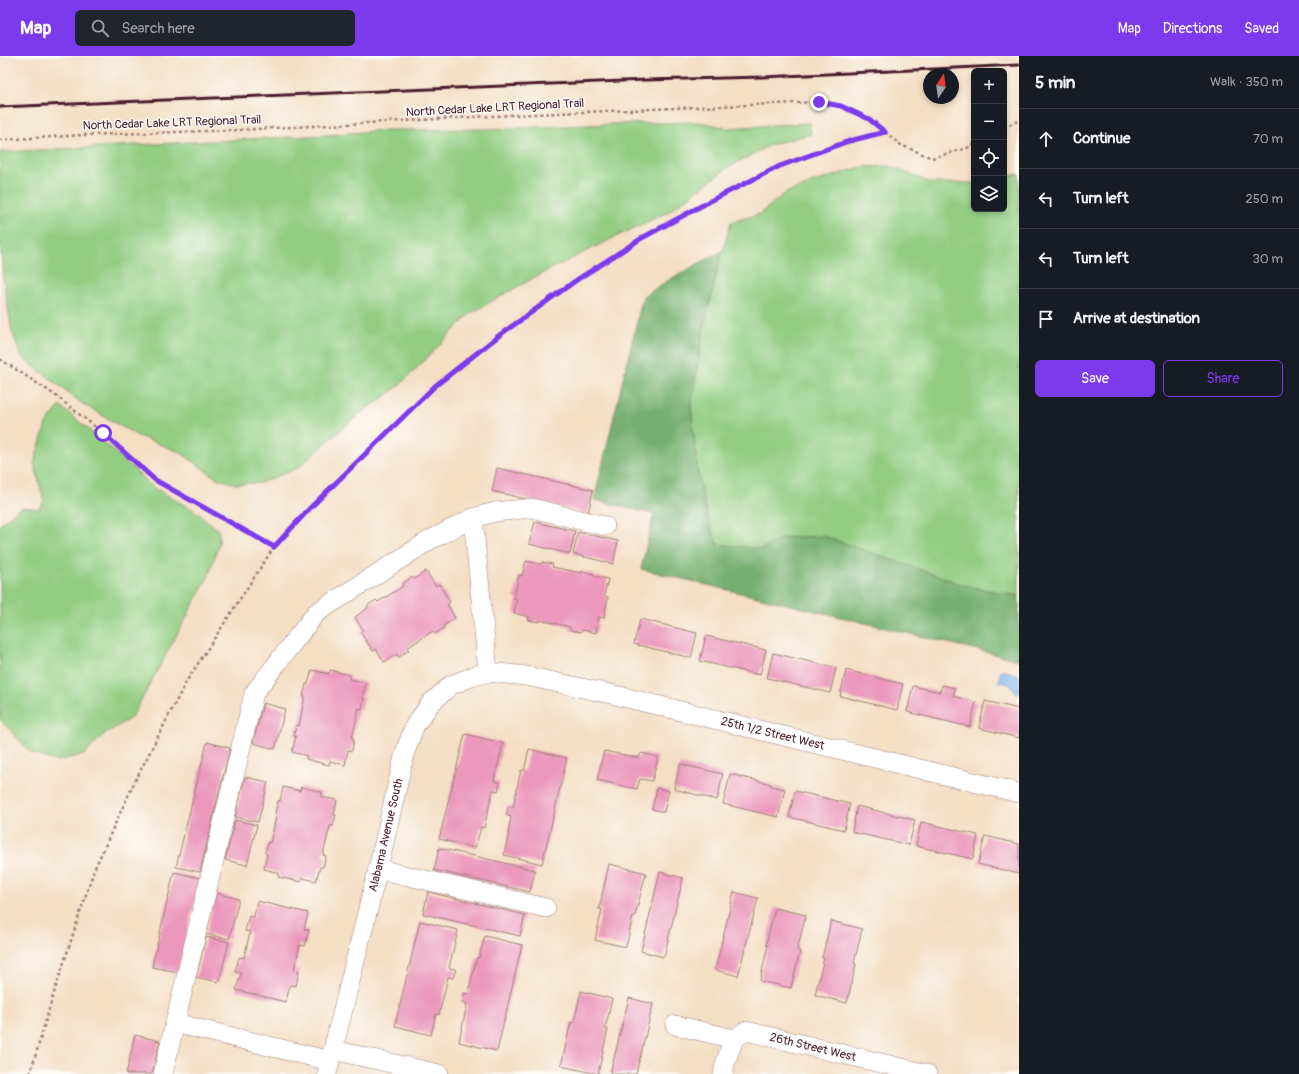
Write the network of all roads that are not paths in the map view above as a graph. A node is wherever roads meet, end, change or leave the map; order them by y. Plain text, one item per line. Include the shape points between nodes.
1 (473, 518) junction
2 (605, 526) dead end
3 (488, 672) junction
4 (526, 676) joint
5 (1019, 792) edge
6 (378, 869) junction
7 (546, 908) dead end
8 (175, 1023) junction
9 (676, 1025) dead end
10 (740, 1035) junction
11 (330, 1062) edge
12 (163, 1074) edge
13 (439, 1074) edge
14 (723, 1074) edge
15 (927, 1074) edge

1 - 2 street via 495,512 532,508
1 - 3 street
1 - 8 street via 430,540 316,613 254,693
3 - 4 street, Alabama Avenue South
3 - 6 street, Alabama Avenue South via 451,685 431,703 415,725 405,752
4 - 5 street, 25th 1/2 Street West
6 - 7 street
6 - 11 street, Alabama Avenue South
8 - 11 street
8 - 12 street
9 - 10 street, 26th Street West
10 - 14 street via 726,1060
10 - 15 street, 26th Street West
11 - 13 street

